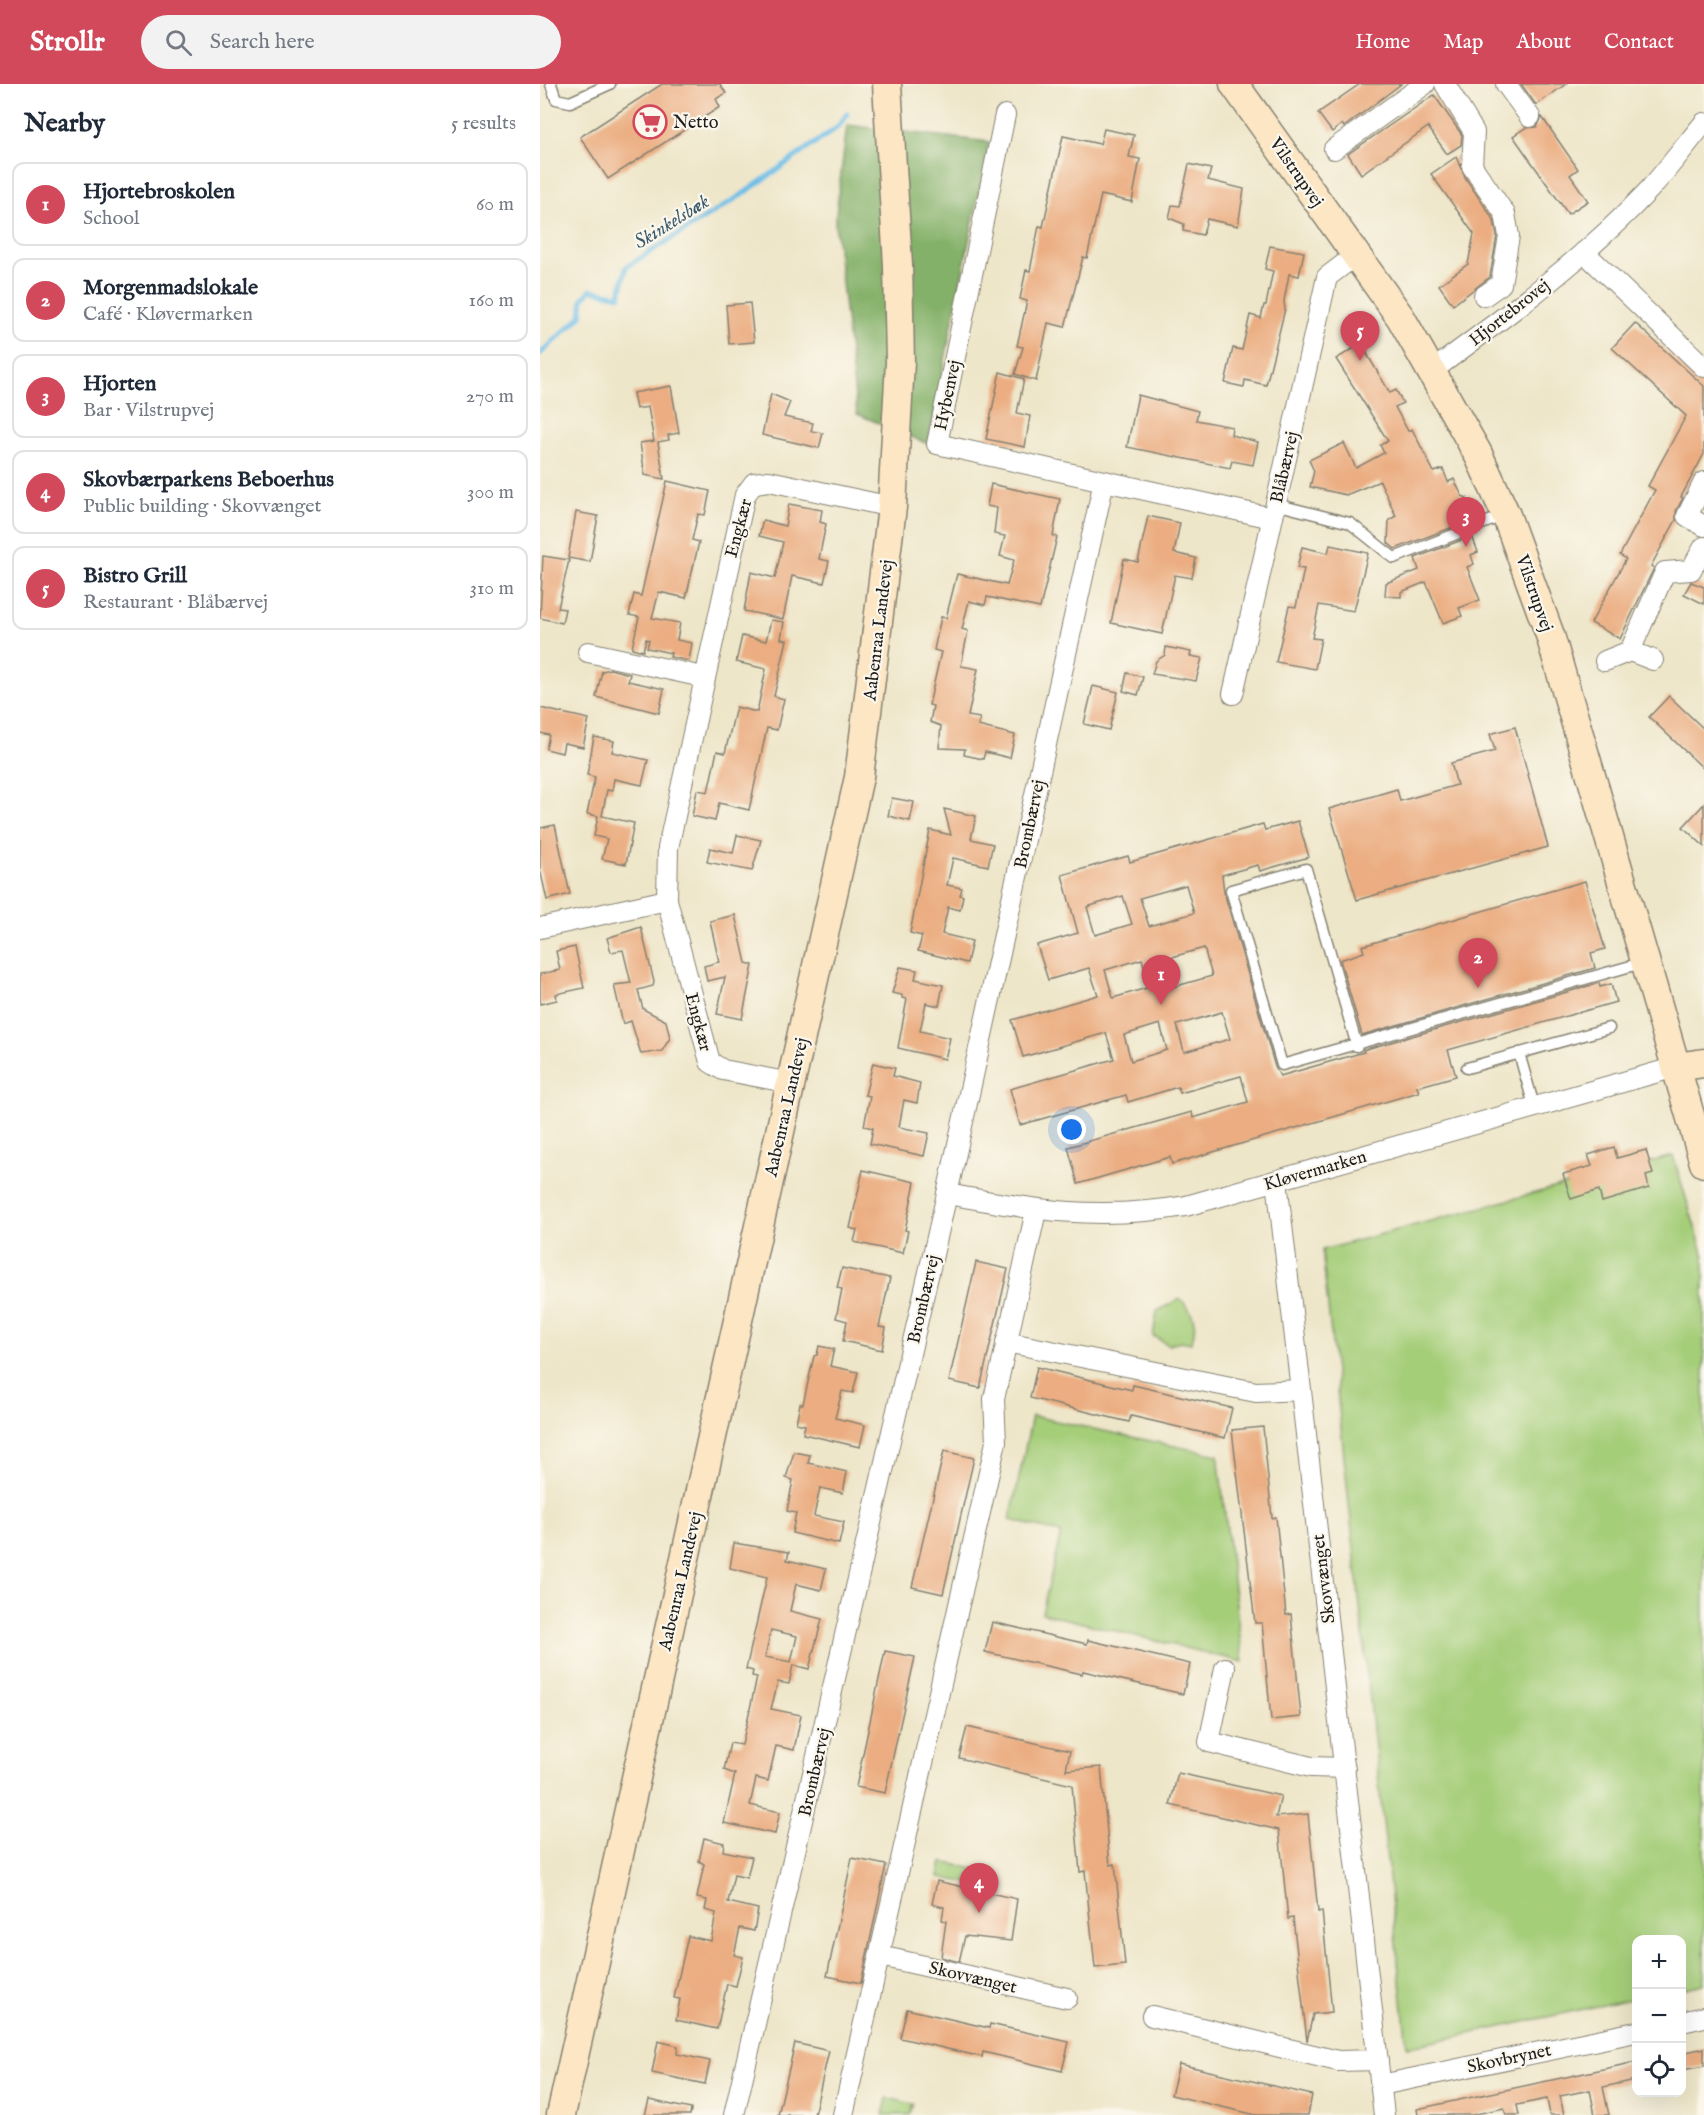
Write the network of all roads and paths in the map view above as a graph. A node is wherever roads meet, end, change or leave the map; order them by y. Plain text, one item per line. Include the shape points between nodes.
1 (551, 84) edge
2 (610, 84) edge
3 (887, 84) edge
4 (1234, 84) edge
5 (1425, 84) edge
6 (1506, 84) edge
7 (1452, 87) edge
8 (1005, 116) dead end
9 (1530, 117) dead end
10 (1704, 123) edge
11 (1334, 149) dead end
12 (1584, 252) junction
13 (1356, 255) junction
14 (1484, 296) dead end
15 (1704, 367) edge
16 (1432, 370) junction
17 (1104, 481) junction
18 (1704, 482) edge
19 (892, 507) junction
20 (1274, 511) junction
21 (1506, 515) junction
22 (1704, 526) edge
23 (1704, 547) edge
24 (1630, 651) junction
25 (588, 652) dead end
26 (1605, 660) dead end
27 (1653, 660) dead end
28 (703, 677) junction
29 (1233, 694) dead end
30 (667, 900) junction
31 (540, 928) edge
32 (1645, 962) junction
33 (1609, 1028) dead end
34 (1357, 1046) junction
35 (1519, 1053) junction
36 (1704, 1063) edge
37 (1676, 1067) junction
38 (1467, 1068) dead end
39 (791, 1083) junction
40 (1534, 1106) junction
41 (1704, 1163) edge
42 (1277, 1182) junction
43 (947, 1194) junction
44 (1036, 1210) junction
45 (1006, 1342) junction
46 (1301, 1390) junction
47 (1225, 1668) dead end
48 (1345, 1768) junction
49 (880, 1956) junction
50 (1067, 1998) dead end
51 (1152, 2016) dead end
52 (1704, 2018) edge
53 (1686, 2021) edge
54 (1632, 2032) edge
55 (1378, 2060) junction
56 (1381, 2085) junction
57 (561, 2115) edge
58 (734, 2115) edge
59 (843, 2115) edge
60 (1384, 2115) edge

1 - 2 lane via 556,99 570,102
3 - 19 main road, Aabenraa Landevej via 900,362
4 - 13 main road, Vilstrupvej
5 - 11 street
6 - 9 street
7 - 14 street, Hjortebrovej via 1474,132 1472,166 1505,214 1509,236 1501,284
8 - 17 street, Hybenvej via 937,444
10 - 12 street, Hjortebrovej via 1648,191
12 - 15 street
12 - 16 street, Hjortebrovej
13 - 16 main road, Vilstrupvej
13 - 20 street, Blåbærvej via 1327,277
16 - 21 main road, Vilstrupvej
17 - 20 street, Hybenvej
17 - 43 street, Brombærvej
18 - 22 street via 1687,516
19 - 28 street, Engkær via 769,481 754,483 744,495
19 - 39 main road, Aabenraa Landevej via 859,777
20 - 21 lane via 1350,523 1394,558
20 - 29 street, Blåbærvej
21 - 32 main road, Vilstrupvej via 1550,635
23 - 24 street via 1691,570 1665,572
24 - 26 street
24 - 27 street
25 - 28 street
28 - 30 street, Engkær via 668,848
30 - 31 street
30 - 39 street, Engkær via 710,1062 723,1070
32 - 34 lane
32 - 37 main road, Vilstrupvej
33 - 35 lane
34 - 34 lane via 1282,1065 1231,890 1306,869
35 - 38 lane
35 - 40 lane
36 - 37 main road
37 - 40 street, Kløvermarken
37 - 41 main road, Vilstrupvej
39 - 57 main road, Aabenraa Landevej
40 - 42 street, Kløvermarken
42 - 44 street, Kløvermarken via 1143,1213 1098,1215
42 - 46 street, Skovvænget
43 - 44 street, Kløvermarken
43 - 58 street, Brombærvej
44 - 45 street
45 - 46 street via 1256,1392
45 - 49 street via 994,1399 996,1442
46 - 48 street, Skovvænget
47 - 48 street via 1209,1742 1311,1767
48 - 55 street, Skovvænget
49 - 50 street, Skovvænget
49 - 59 street
51 - 55 street via 1338,2061
52 - 53 street
54 - 56 street, Skovbrynet
55 - 56 street, Skovvænget
56 - 60 street, Skovvænget

